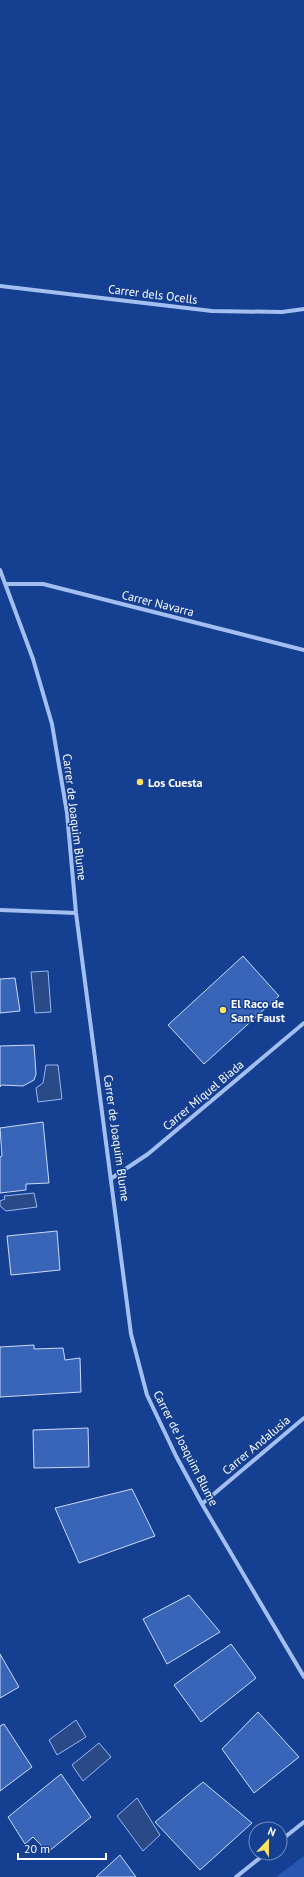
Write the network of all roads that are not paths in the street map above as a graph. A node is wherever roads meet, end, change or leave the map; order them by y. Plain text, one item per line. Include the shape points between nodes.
1 (0, 286) edge
2 (304, 309) edge
3 (0, 570) edge
4 (5, 584) junction
5 (304, 650) edge
6 (0, 910) edge
7 (76, 913) junction
8 (304, 1023) edge
9 (112, 1178) junction
10 (304, 1418) edge
11 (202, 1504) junction
12 (304, 1676) edge
13 (304, 1822) edge
14 (288, 1835) edge
15 (256, 1861) edge
16 (236, 1877) edge

1 - 2 street, Carrer dels Ocells via 212,312 282,312
3 - 4 street, Carrer de Joaquim Blume
4 - 5 street, Carrer Navarra via 43,584
4 - 7 street, Carrer de Joaquim Blume via 33,659 52,724 67,813
6 - 7 street
7 - 9 street, Carrer de Joaquim Blume
8 - 9 street, Carrer Miquel Biada via 148,1154
9 - 11 street, Carrer de Joaquim Blume via 131,1334 147,1396
10 - 11 street, Carrer Andalusia
11 - 12 street, Carrer de Joaquim Blume
13 - 14 street
15 - 16 street

